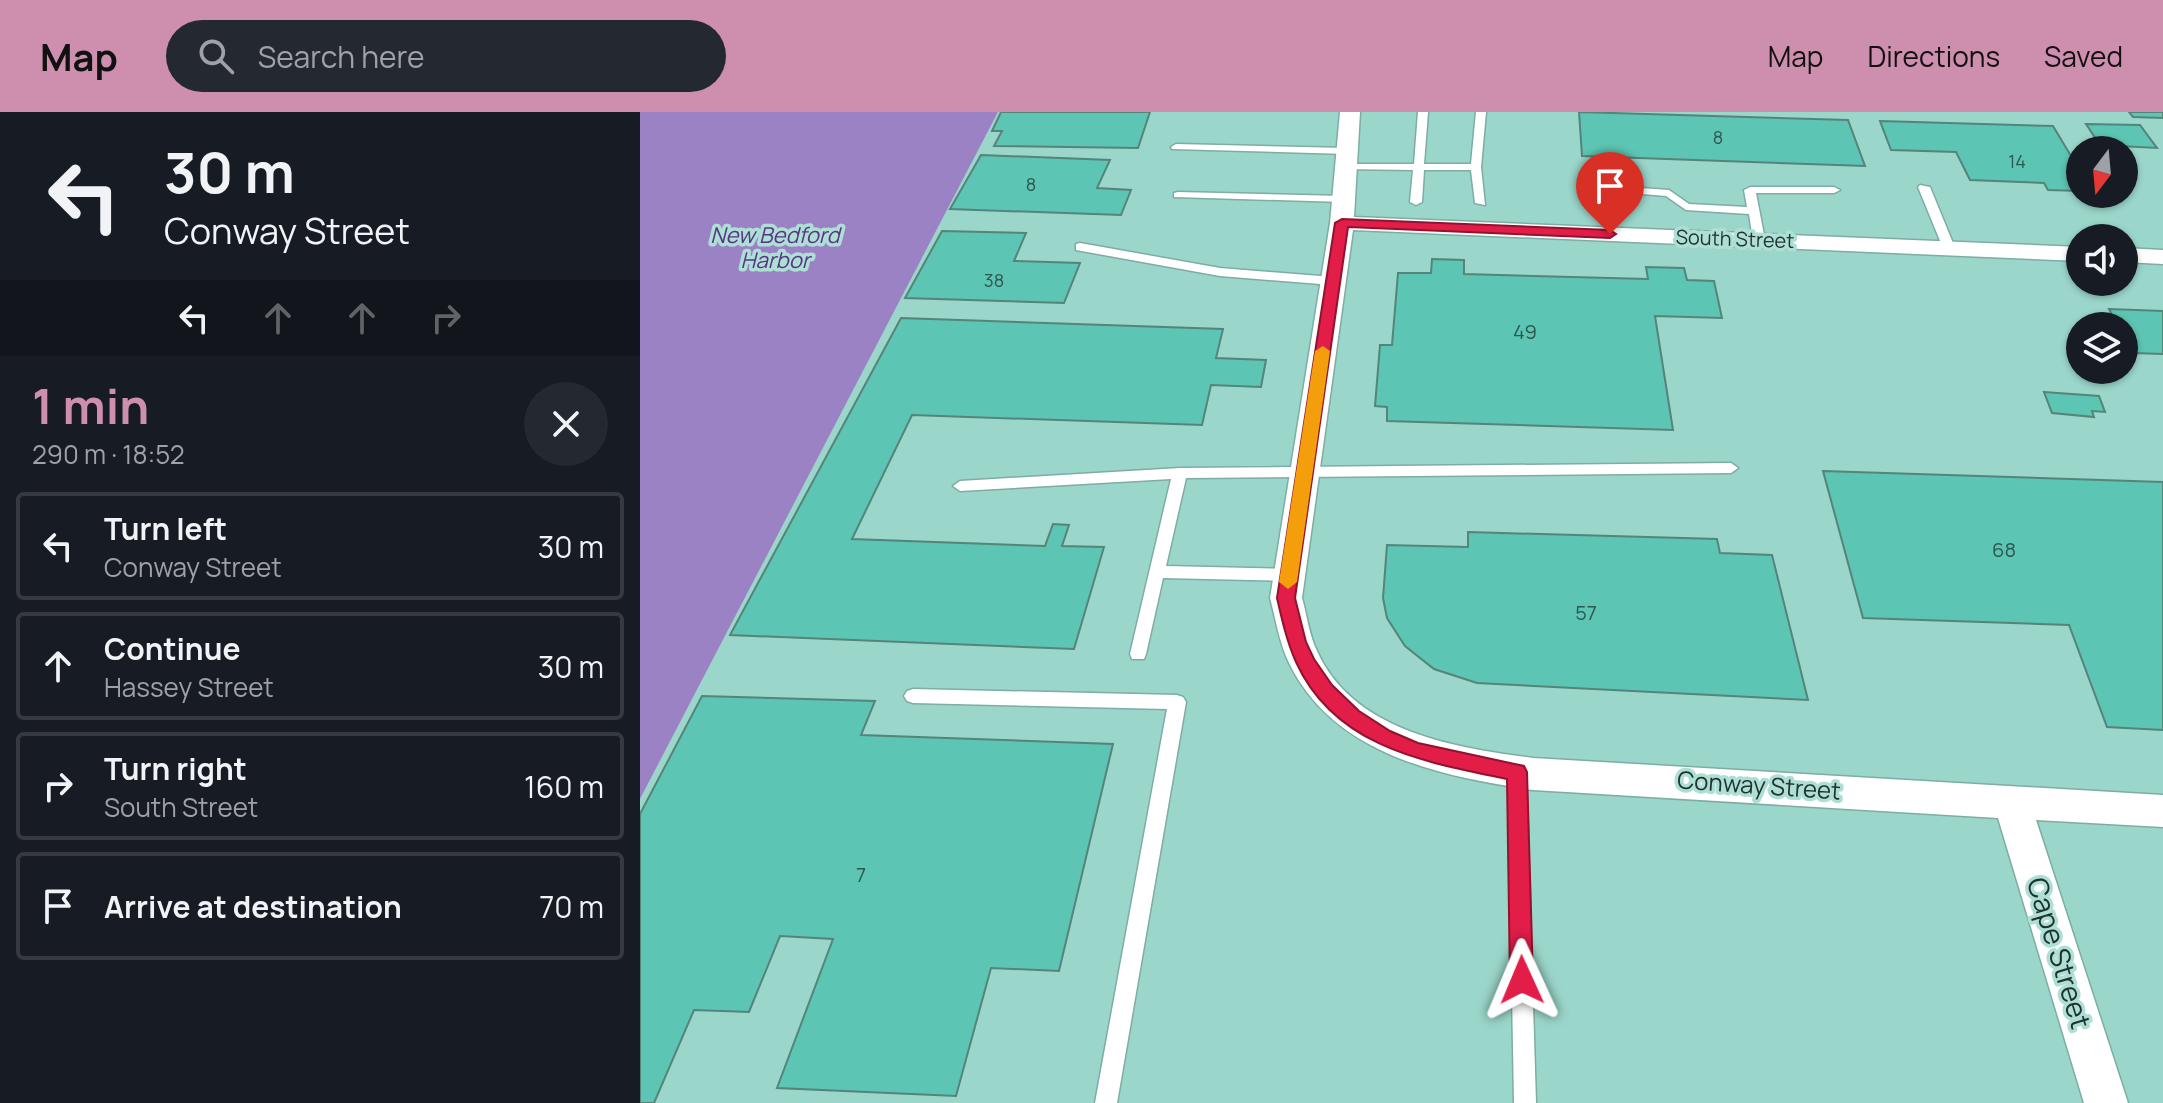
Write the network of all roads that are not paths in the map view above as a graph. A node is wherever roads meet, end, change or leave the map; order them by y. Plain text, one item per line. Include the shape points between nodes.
1 (1350, 112) edge
2 (1423, 112) edge
3 (1481, 112) edge
4 (1176, 147) dead end
5 (1347, 159) junction
6 (1417, 167) junction
7 (1476, 167) junction
8 (1585, 187) dead end
9 (1924, 187) dead end
10 (1834, 190) dead end
11 (1178, 195) dead end
12 (1416, 202) dead end
13 (1481, 203) dead end
14 (1343, 211) junction
15 (1754, 211) junction
16 (1759, 240) junction
17 (1080, 247) dead end
18 (1949, 248) junction
19 (2066, 253) edge
20 (2138, 256) edge
21 (2163, 257) edge
22 (1333, 281) junction
23 (1731, 468) dead end
24 (1180, 473) junction
25 (1304, 474) junction
26 (960, 486) dead end
27 (1157, 572) junction
28 (1290, 575) junction
29 (1138, 654) dead end
30 (913, 696) dead end
31 (1517, 772) junction
32 (2012, 802) junction
33 (2163, 811) edge
34 (1106, 1103) edge
35 (1525, 1103) edge
36 (2106, 1103) edge

1 - 5 street, Conway Street
2 - 6 lane
3 - 7 lane
4 - 5 lane
5 - 6 lane
5 - 14 street, Conway Street
6 - 7 lane
6 - 12 lane
7 - 13 lane
8 - 15 lane via 1669,193 1686,207
9 - 18 lane
10 - 15 lane via 1750,190
11 - 14 lane
14 - 16 street, South Street
14 - 22 street, Conway Street
15 - 16 lane
16 - 18 street, South Street
17 - 22 lane via 1220,272
18 - 19 street, South Street
20 - 21 street
22 - 25 street, Conway Street
23 - 25 lane
24 - 25 lane
24 - 26 lane
24 - 27 lane
25 - 28 street, Conway Street
27 - 28 lane
27 - 29 lane
28 - 31 street, Conway Street via 1286,598 1306,663 1326,691 1364,725 1416,751
30 - 34 lane via 1177,702
31 - 32 street, Conway Street
31 - 35 lane
32 - 33 street, Conway Street
32 - 36 street, Cape Street

